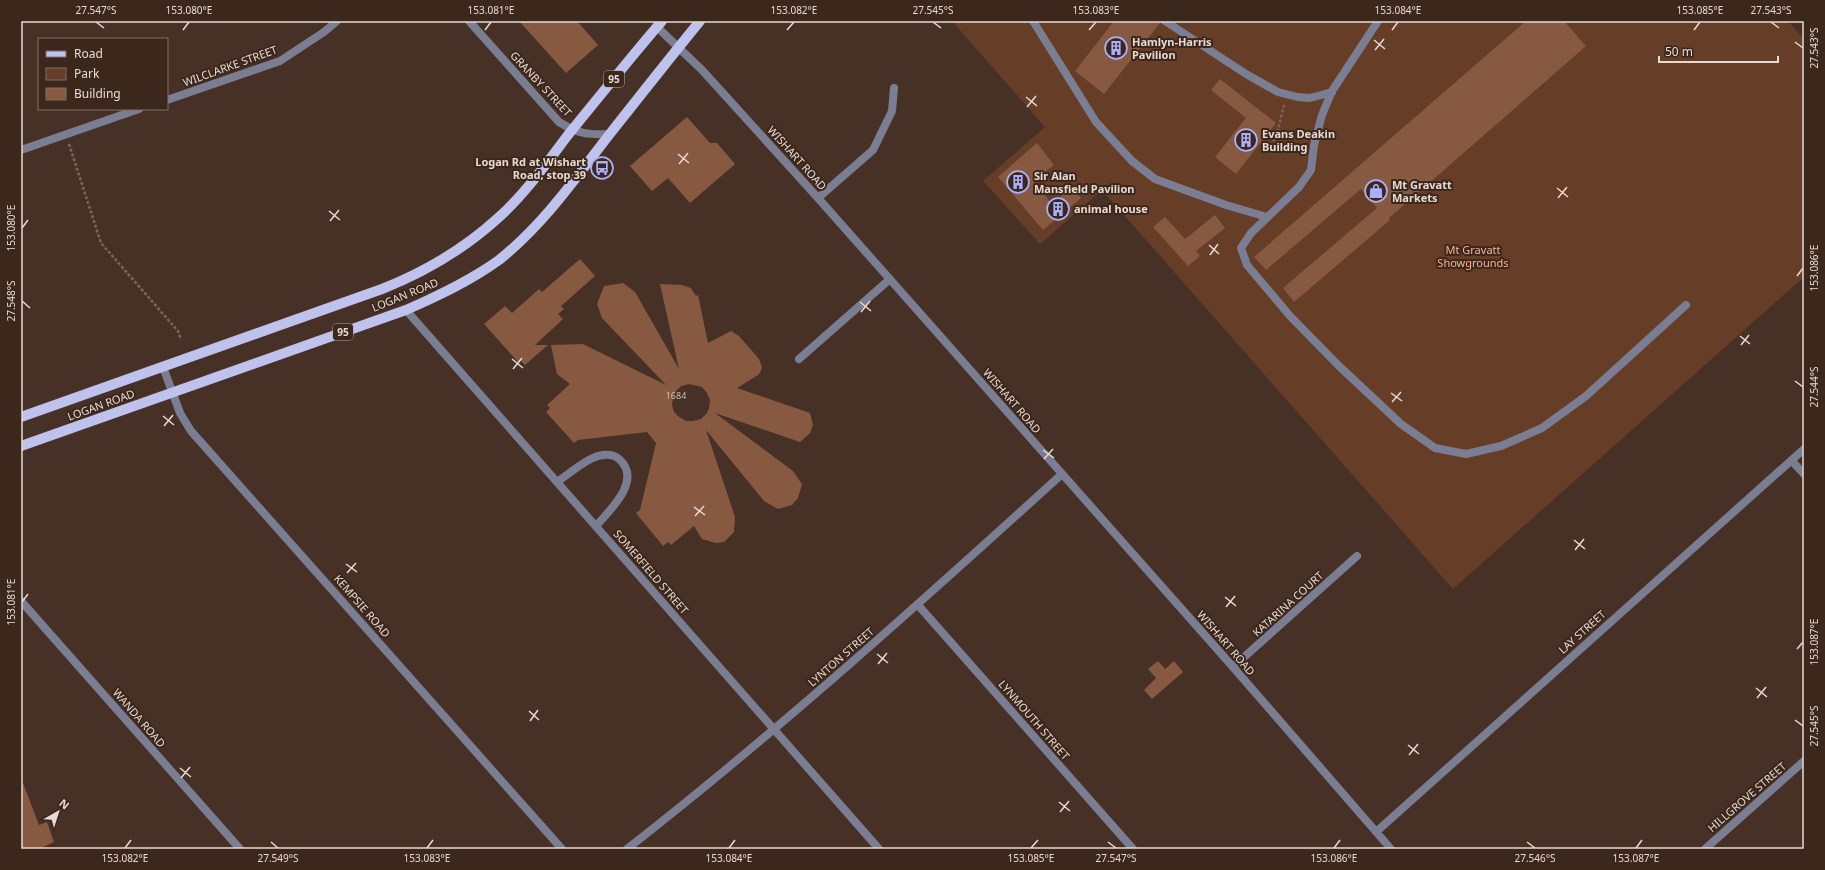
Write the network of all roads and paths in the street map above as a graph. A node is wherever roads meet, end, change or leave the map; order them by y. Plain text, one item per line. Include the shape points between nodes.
1 (337, 21) edge
2 (469, 21) edge
3 (700, 21) edge
4 (1033, 21) edge
5 (1165, 21) edge
6 (1378, 21) edge
7 (660, 24) edge
8 (679, 48) junction
9 (894, 88) dead end
10 (1332, 92) junction
11 (168, 100) edge
12 (1284, 105) dead end
13 (136, 110) edge
14 (572, 130) junction
15 (65, 134) junction
16 (610, 134) junction
17 (1273, 141) dead end
18 (21, 150) edge
19 (818, 198) junction
20 (1267, 217) junction
21 (890, 279) junction
22 (1686, 305) dead end
23 (406, 310) junction
24 (181, 340) dead end
25 (799, 359) dead end
26 (163, 367) junction
27 (173, 393) junction
28 (21, 417) edge
29 (21, 446) edge
30 (1804, 450) edge
31 (1792, 460) junction
32 (1062, 474) junction
33 (1804, 474) edge
34 (557, 482) junction
35 (596, 526) junction
36 (1357, 556) dead end
37 (21, 601) edge
38 (918, 605) junction
39 (1233, 667) junction
40 (774, 730) junction
41 (1804, 761) edge
42 (1376, 832) junction
43 (1707, 848) edge
44 (240, 849) edge
45 (562, 849) edge
46 (627, 849) edge
47 (879, 849) edge
48 (1133, 849) edge
49 (1391, 849) edge

1 - 11 street, WILCLARKE STREET via 280,61
2 - 14 street, GRANBY STREET via 555,118
3 - 8 main road, LOGAN ROAD / 95
4 - 20 street via 1096,122 1132,161 1155,179 1226,206
5 - 10 street via 1278,92 1310,98
6 - 10 street
7 - 8 street, WISHART ROAD
7 - 14 main road, LOGAN ROAD / 95
8 - 16 main road, LOGAN ROAD / 95
8 - 19 street, WISHART ROAD via 720,88
9 - 19 street via 892,111 873,150
10 - 20 street via 1322,115 1311,170 1299,187
12 - 17 path
13 - 15 street
14 - 16 street, GRANBY STREET via 592,135
14 - 26 main road, LOGAN ROAD / 95 via 522,194 498,218 433,266 382,289
15 - 18 street
15 - 24 path via 101,243 178,331
16 - 23 main road, LOGAN ROAD / 95 via 561,198 523,239 460,285
19 - 21 street, WISHART ROAD
20 - 22 street via 1241,248 1247,265 1290,316 1339,366 1401,424 1435,448 1466,454 1501,446 1542,428 1586,396
21 - 25 street
21 - 32 street, WISHART ROAD
23 - 27 main road, LOGAN ROAD / 95
23 - 34 street, SOMERFIELD STREET
26 - 27 street, KEMPSIE ROAD
26 - 28 main road, LOGAN ROAD / 95
27 - 29 main road, LOGAN ROAD / 95
27 - 45 street, KEMPSIE ROAD via 182,418 191,431
30 - 31 street, LAY STREET
31 - 33 street
31 - 42 street, LAY STREET
32 - 38 street, LYNTON STREET
32 - 39 street, WISHART ROAD
34 - 35 street, SOMERFIELD STREET
34 - 35 street via 592,458 606,454 618,458 629,476 616,504
35 - 40 street, SOMERFIELD STREET
36 - 39 street, KATARINA COURT
37 - 44 street, WANDA ROAD
38 - 40 street, LYNTON STREET
38 - 48 street, LYNMOUTH STREET
39 - 42 street, WISHART ROAD
40 - 46 street, LYNTON STREET
40 - 47 street, SOMERFIELD STREET
41 - 43 street, HILLGROVE STREET
42 - 49 street, WISHART ROAD

